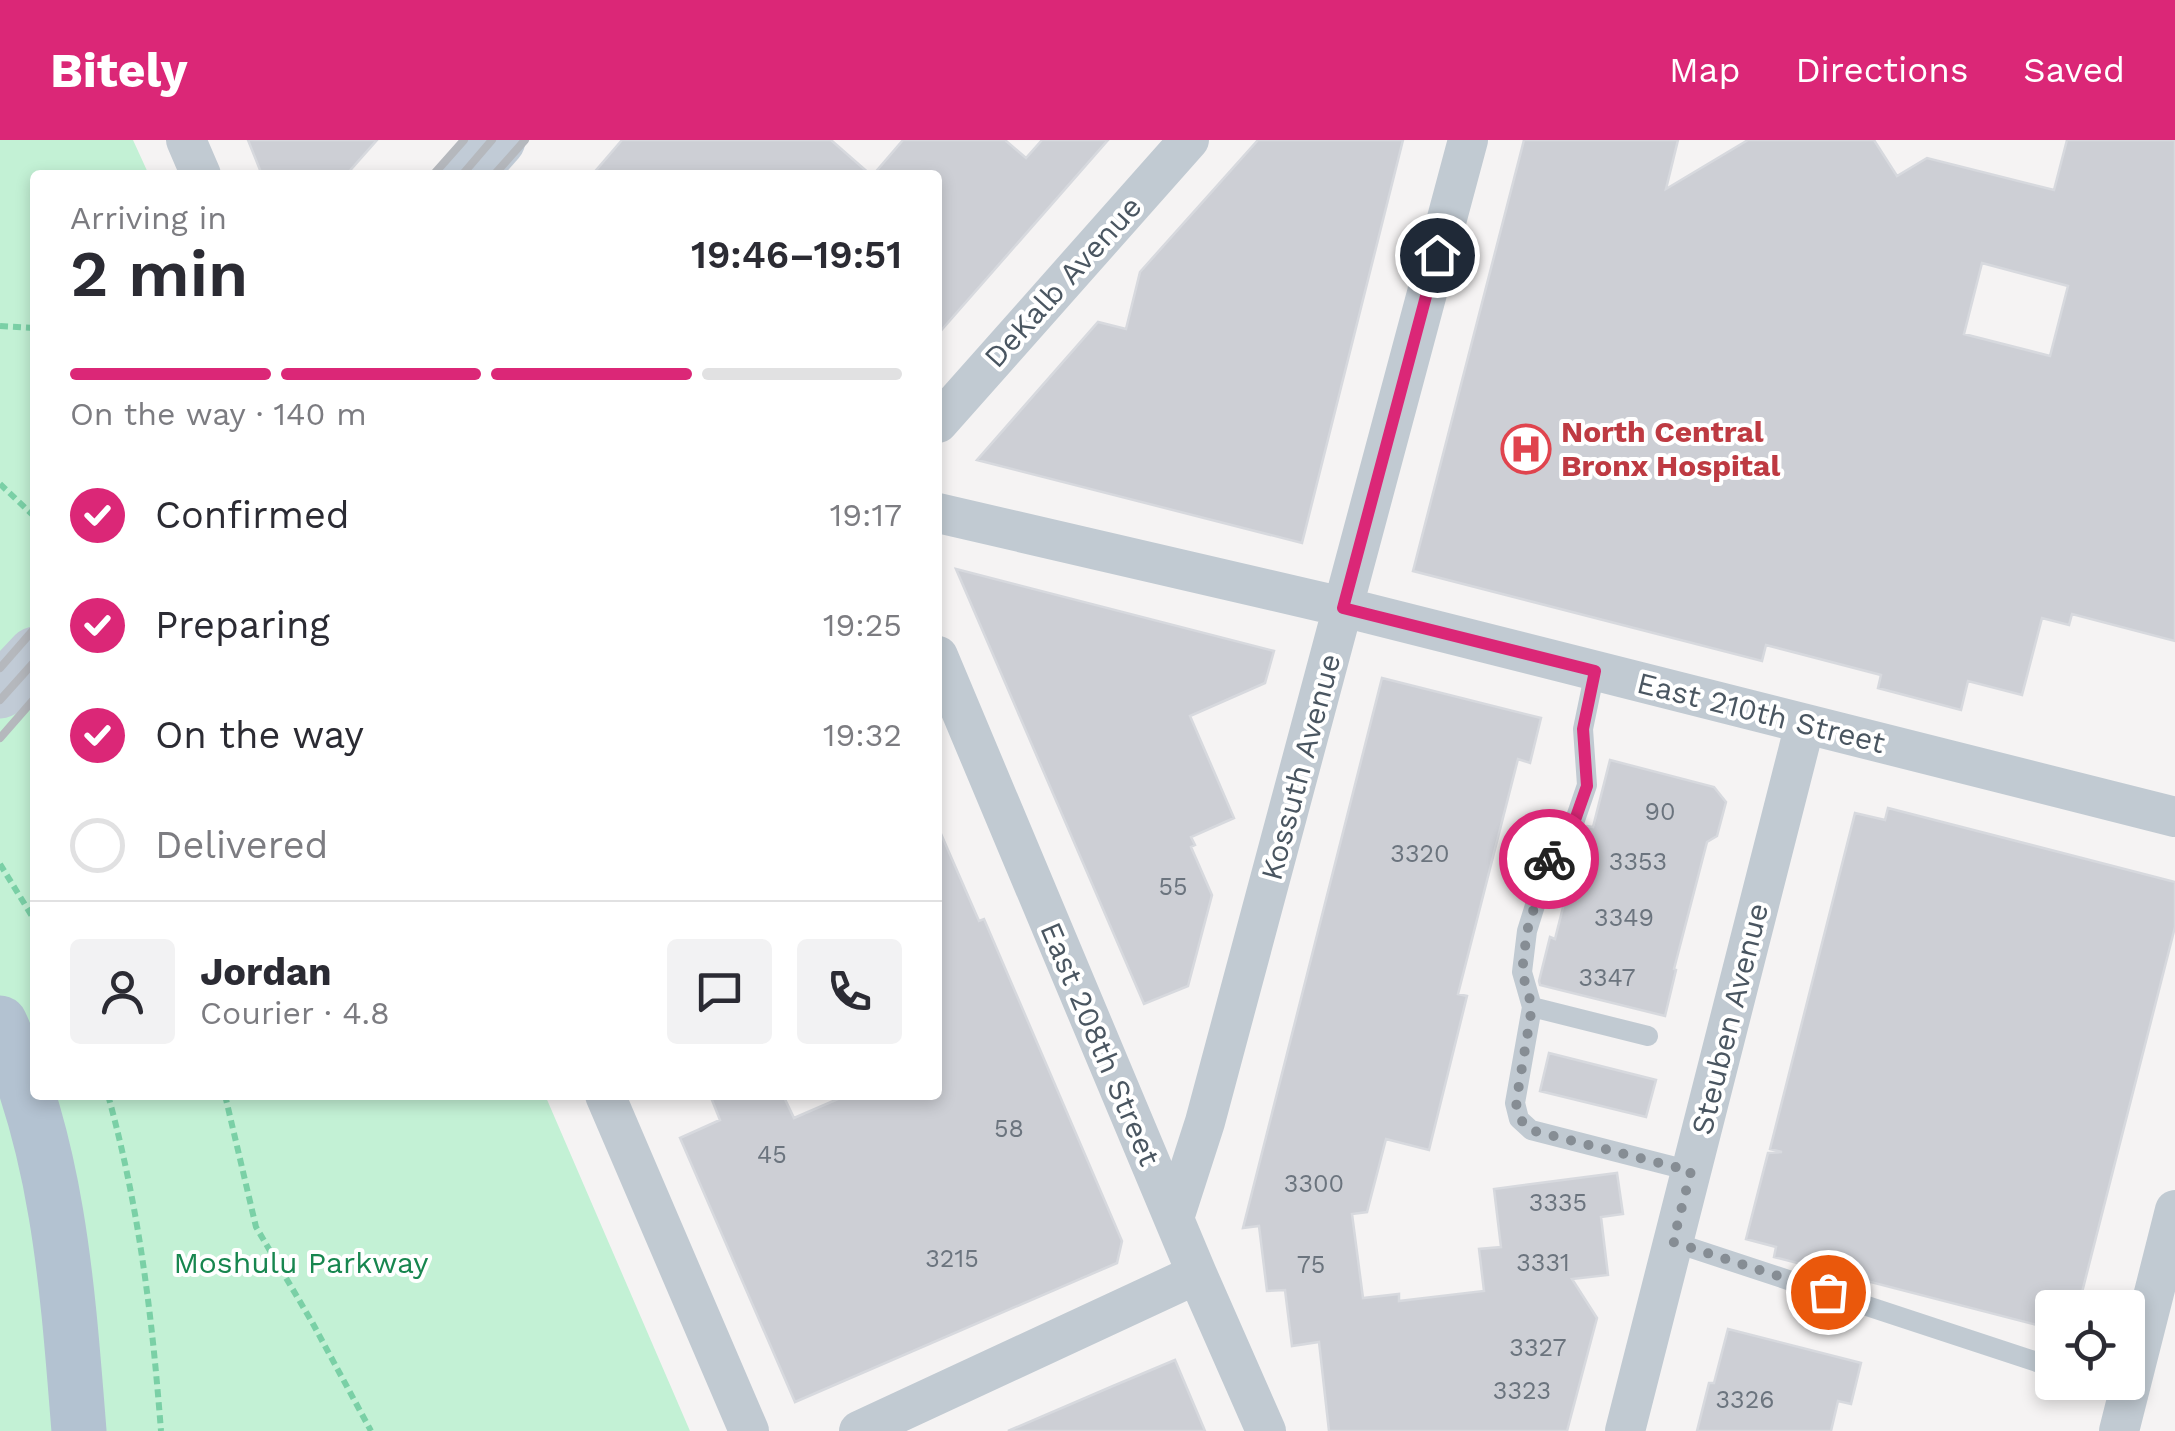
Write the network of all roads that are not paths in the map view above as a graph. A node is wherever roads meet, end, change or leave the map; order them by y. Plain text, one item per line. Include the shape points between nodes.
1 (186, 140) edge
2 (1189, 140) edge
3 (1468, 140) edge
4 (199, 170) edge
5 (942, 418) edge
6 (942, 514) edge
7 (1343, 608) junction
8 (30, 659) edge
9 (942, 666) edge
10 (1595, 671) junction
11 (0, 692) edge
12 (1806, 724) junction
13 (2175, 817) edge
14 (1532, 1007) junction
15 (0, 1024) edge
16 (1648, 1036) dead end
17 (606, 1100) edge
18 (1691, 1171) junction
19 (2175, 1210) edge
20 (1174, 1218) junction
21 (1673, 1242) junction
22 (1197, 1274) junction
23 (2145, 1297) edge
24 (2035, 1361) edge
25 (2115, 1400) edge
26 (78, 1431) edge
27 (749, 1431) edge
28 (858, 1431) edge
29 (1266, 1431) edge
30 (1625, 1431) edge
31 (2118, 1431) edge

1 - 4 street
2 - 5 street, DeKalb Avenue
3 - 7 street, Kossuth Avenue
6 - 7 street, East 210th Street
7 - 10 street, East 210th Street
7 - 20 street, Kossuth Avenue
8 - 11 main road
9 - 20 street, East 208th Street
10 - 12 street, East 210th Street
10 - 14 lane via 1583,729 1587,786 1575,820 1556,838 1527,931 1522,972
12 - 13 street, East 210th Street
12 - 18 street, Steuben Avenue
14 - 16 lane
14 - 18 lane via 1516,1103 1530,1130
15 - 26 main road via 47,1164 65,1275
17 - 27 street
18 - 21 street, Steuben Avenue
19 - 23 street
20 - 22 street, East 208th Street
21 - 24 lane
21 - 30 street, Steuben Avenue
22 - 28 street
22 - 29 street, East 208th Street
25 - 31 street

